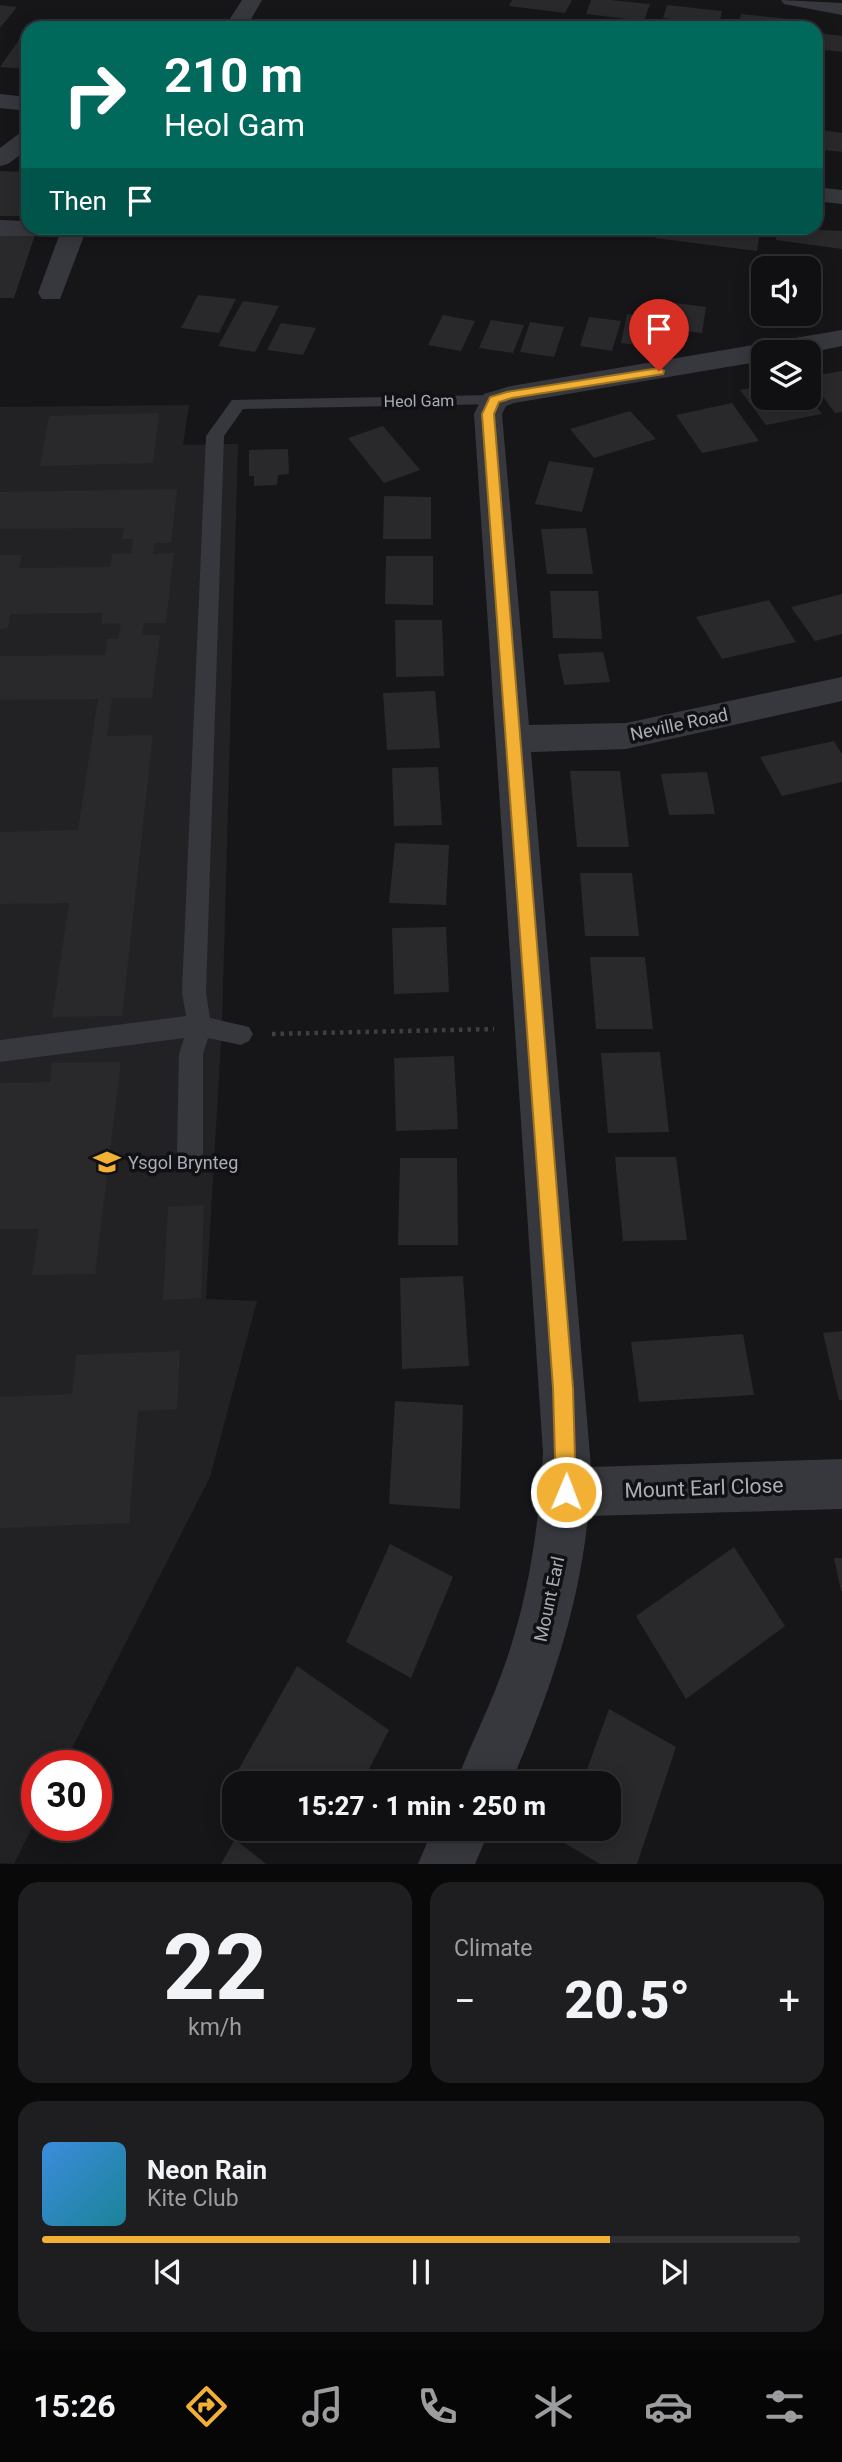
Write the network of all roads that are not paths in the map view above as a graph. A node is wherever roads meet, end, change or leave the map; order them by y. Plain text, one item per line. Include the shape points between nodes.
1 (252, 0) edge
2 (791, 0) edge
3 (818, 2) edge
4 (842, 9) edge
5 (238, 21) edge
6 (0, 101) edge
7 (21, 103) edge
8 (21, 143) edge
9 (0, 159) edge
10 (823, 195) edge
11 (842, 197) edge
12 (0, 228) edge
13 (21, 228) edge
14 (72, 235) edge
15 (51, 293) dead end
16 (842, 338) edge
17 (821, 342) edge
18 (751, 356) edge
19 (494, 400) junction
20 (842, 689) edge
21 (514, 739) junction
22 (200, 1026) junction
23 (241, 1034) road end
24 (0, 1051) edge
25 (190, 1153) dead end
26 (842, 1483) edge
27 (566, 1492) junction
28 (488, 1771) edge
29 (457, 1841) edge
30 (446, 1864) edge

1 - 5 street
2 - 3 street
3 - 4 street
6 - 7 street
8 - 9 street
10 - 11 street
12 - 13 street
14 - 15 street
16 - 17 street
18 - 19 street, Heol Gam
19 - 21 street, Mount Earl via 488,434
19 - 22 lane, Heol Gam via 238,404 215,436 194,992
20 - 21 street, Neville Road via 626,736
21 - 27 street, Mount Earl via 565,1416
22 - 23 lane
22 - 24 lane
22 - 25 lane via 191,1054
26 - 27 street, Mount Earl Close
27 - 28 street, Mount Earl via 552,1595 538,1650
29 - 30 street

